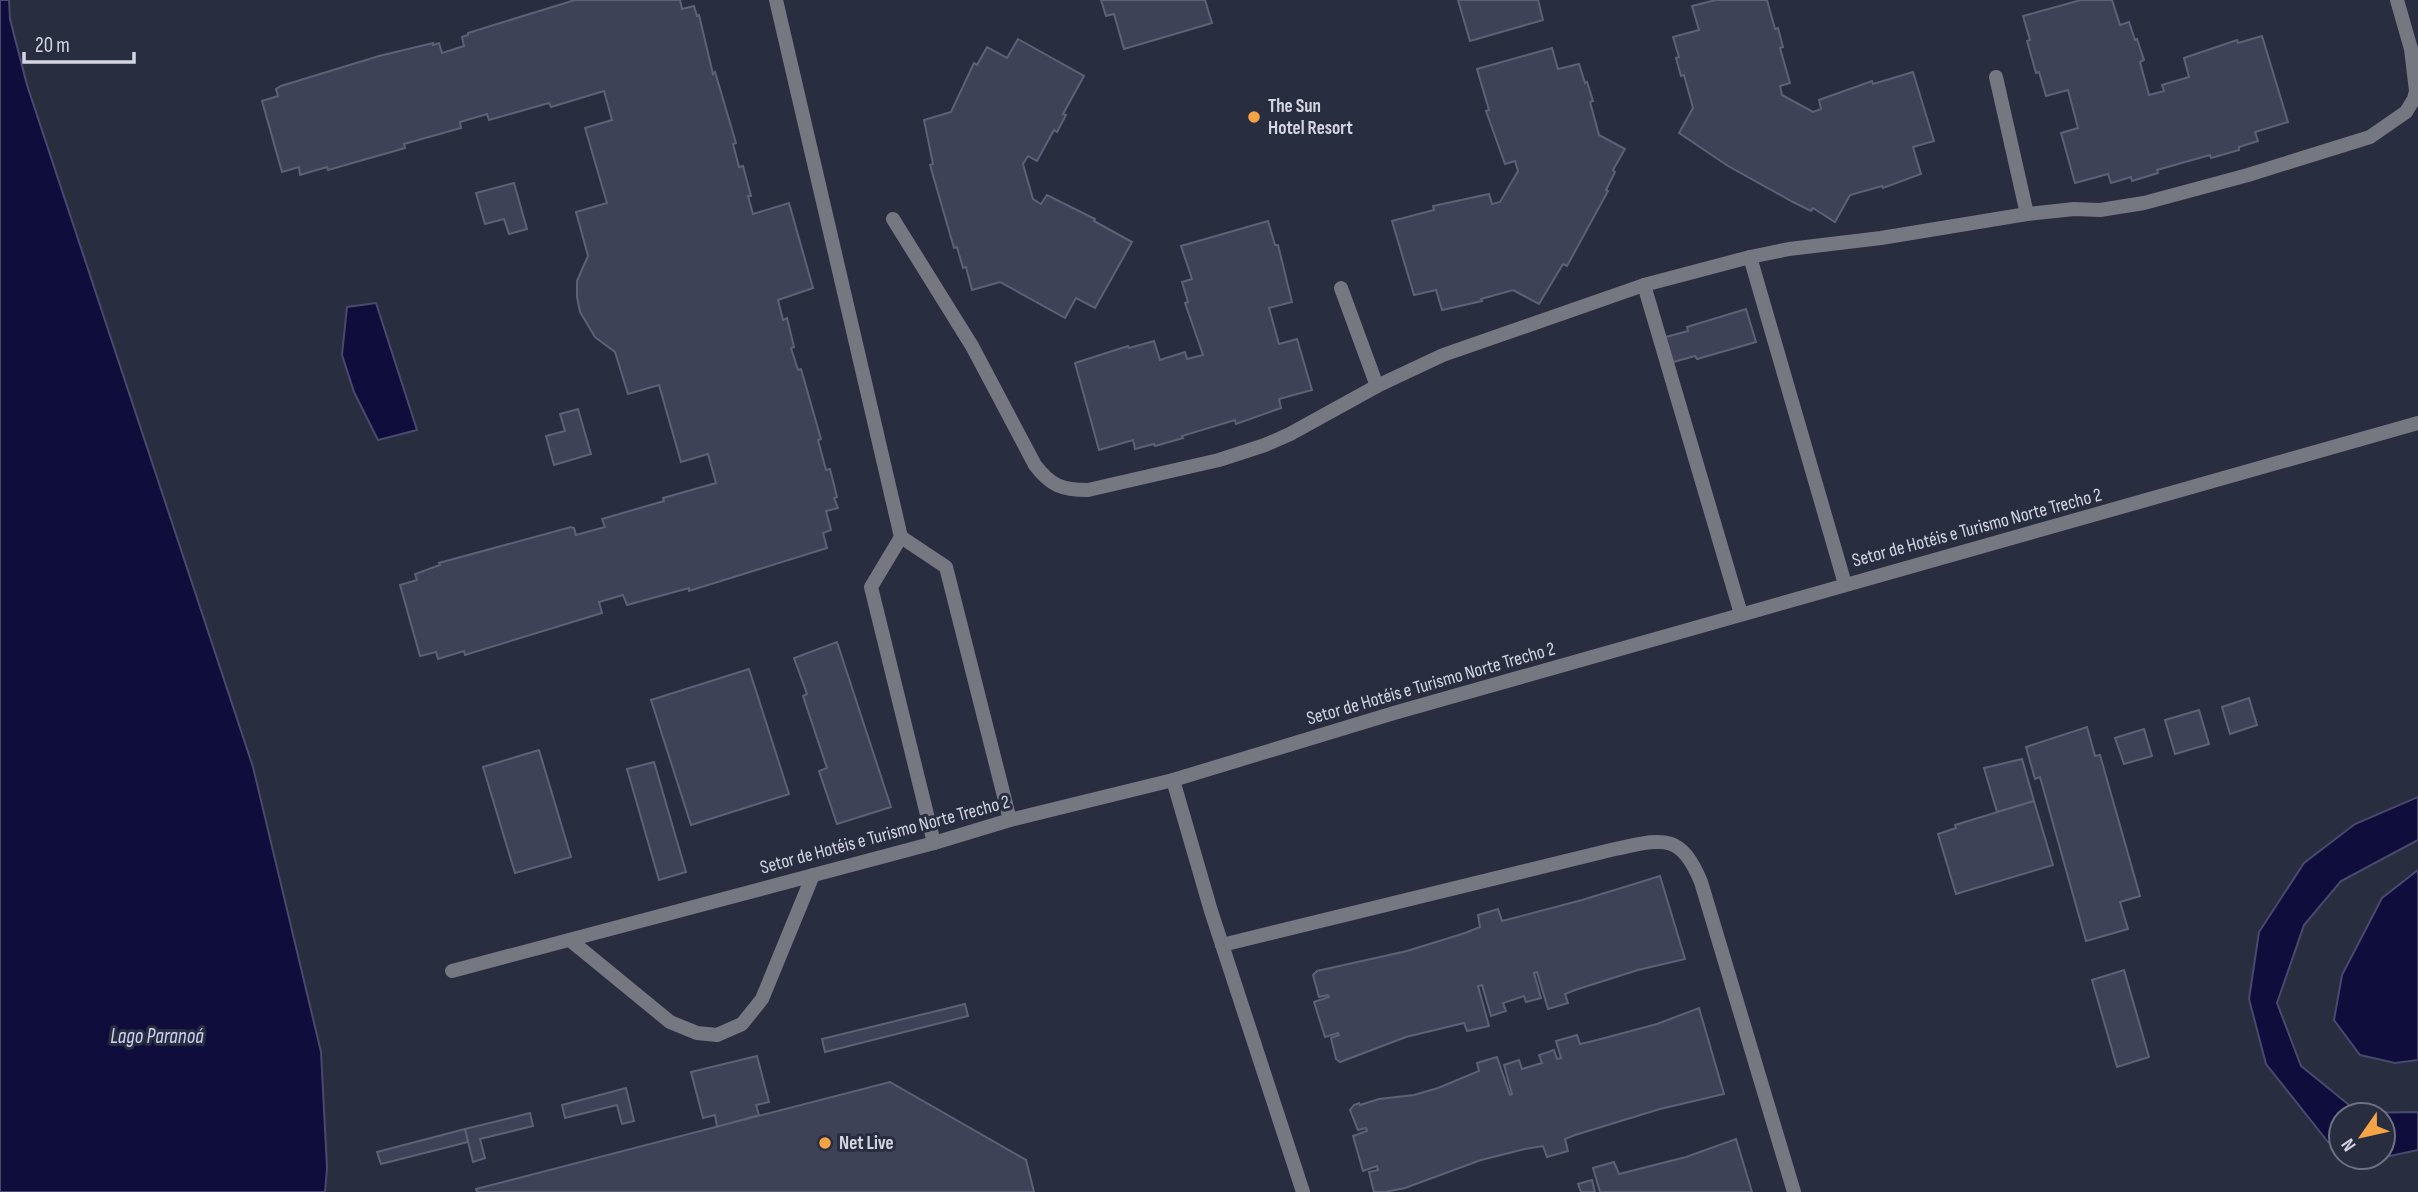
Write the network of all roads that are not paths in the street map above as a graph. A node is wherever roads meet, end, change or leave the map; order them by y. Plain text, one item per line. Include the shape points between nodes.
1 (776, 0) edge
2 (2397, 0) edge
3 (1996, 77) dead end
4 (2028, 214) junction
5 (893, 219) dead end
6 (1750, 257) junction
7 (1644, 285) junction
8 (1341, 288) dead end
9 (1377, 386) junction
10 (2418, 423) edge
11 (901, 537) junction
12 (1845, 584) junction
13 (1741, 614) junction
14 (1173, 780) junction
15 (1010, 820) junction
16 (934, 843) junction
17 (813, 875) junction
18 (570, 940) junction
19 (1223, 945) junction
20 (452, 971) dead end
21 (1303, 1192) edge
22 (1794, 1192) edge

1 - 11 lane
2 - 4 lane via 2411,49 2416,91 2406,112 2370,137 2144,203
3 - 4 lane
4 - 6 lane
5 - 9 lane via 972,346 1035,465 1050,481 1068,490 1110,487 1219,460 1290,434
6 - 7 lane
6 - 12 lane
7 - 9 lane via 1443,355
7 - 13 lane
8 - 9 lane
10 - 12 lane, Setor de Hotéis e Turismo Norte Trecho 2
11 - 15 lane via 946,567
11 - 16 lane via 871,587
12 - 13 lane, Setor de Hotéis e Turismo Norte Trecho 2
13 - 14 lane, Setor de Hotéis e Turismo Norte Trecho 2
14 - 15 lane, Setor de Hotéis e Turismo Norte Trecho 2
14 - 19 lane
15 - 16 lane, Setor de Hotéis e Turismo Norte Trecho 2
16 - 17 lane, Setor de Hotéis e Turismo Norte Trecho 2
17 - 18 lane, Setor de Hotéis e Turismo Norte Trecho 2
17 - 18 lane via 762,999 742,1024 717,1035 670,1022
18 - 20 lane, Setor de Hotéis e Turismo Norte Trecho 2
19 - 21 lane
19 - 22 lane via 1615,849 1659,842 1677,845 1701,882

